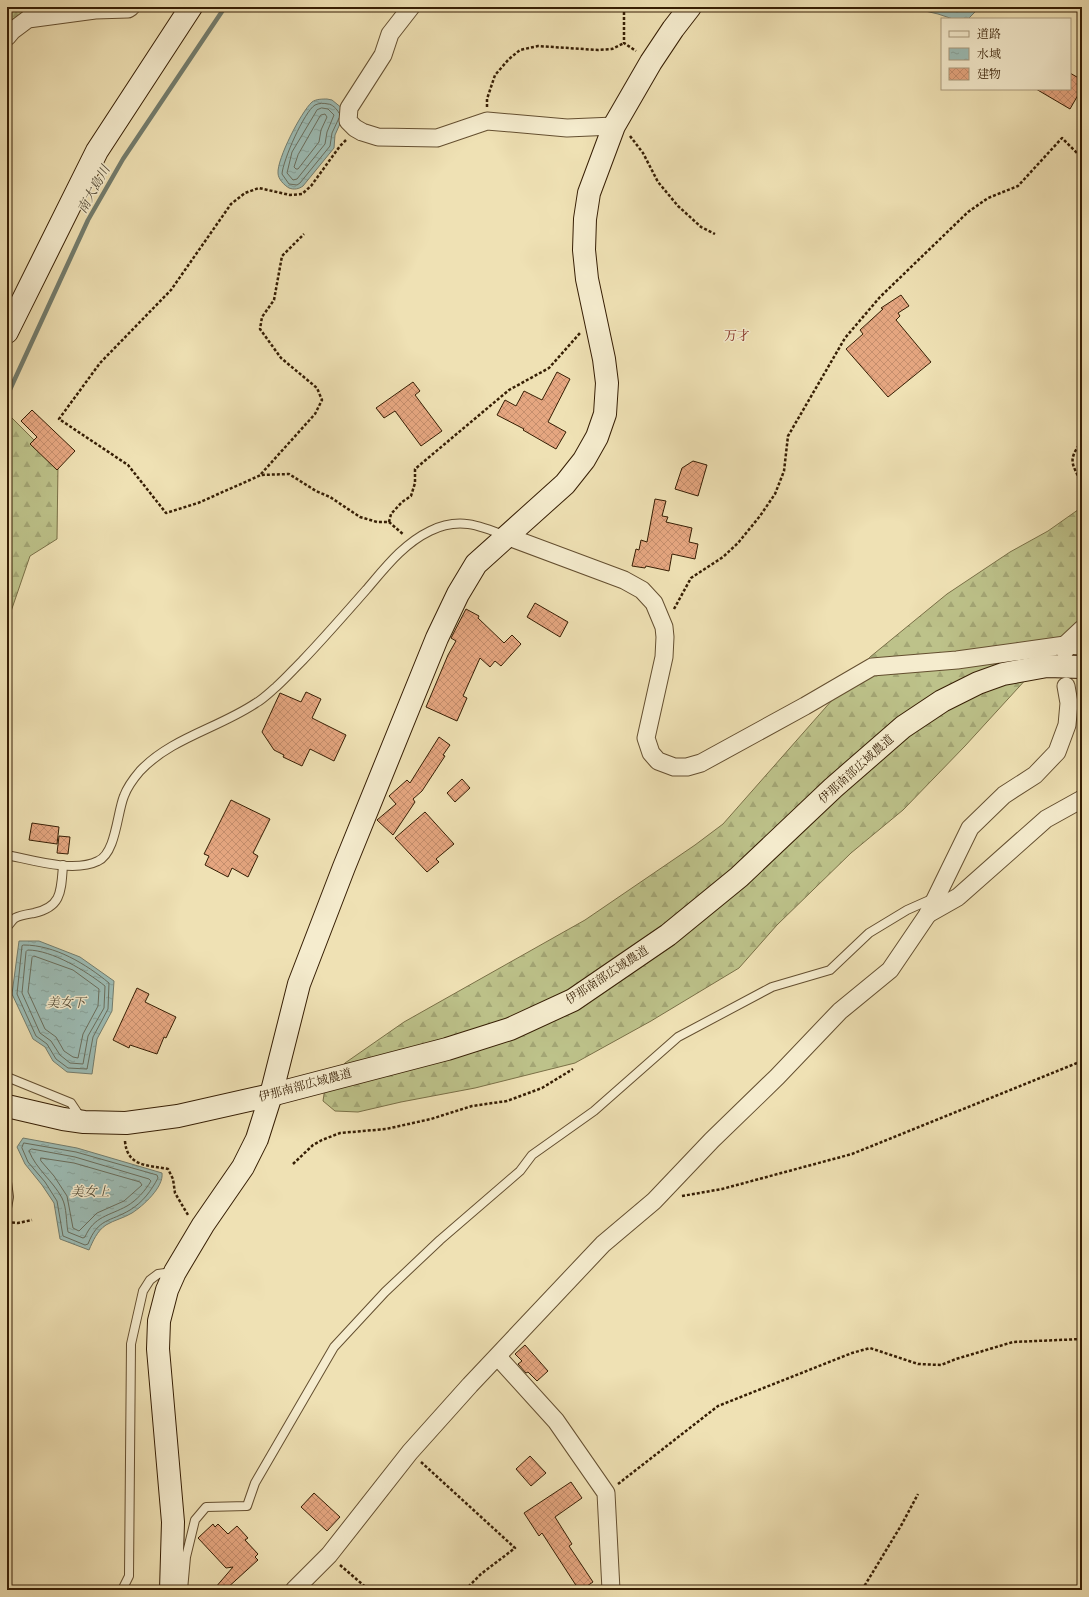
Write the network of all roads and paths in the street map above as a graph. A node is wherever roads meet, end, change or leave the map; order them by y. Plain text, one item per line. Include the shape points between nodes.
1 (131, 7) edge
2 (191, 7) edge
3 (411, 7) edge
4 (624, 7) edge
5 (690, 7) edge
6 (7, 37) edge
7 (624, 43) junction
8 (651, 62) junction
9 (487, 121) junction
10 (614, 126) junction
11 (362, 132) junction
12 (1082, 158) edge
13 (304, 234) dead end
14 (716, 234) dead end
15 (594, 316) junction
16 (7, 332) edge
17 (1082, 441) edge
18 (261, 474) junction
19 (1082, 484) edge
20 (390, 522) junction
21 (506, 536) junction
22 (411, 542) junction
23 (664, 627) junction
24 (1082, 629) edge
25 (1082, 646) edge
26 (1065, 649) junction
27 (1082, 667) edge
28 (1066, 686) dead end
29 (1082, 799) edge
30 (7, 855) edge
31 (63, 866) junction
32 (936, 897) junction
33 (928, 914) junction
34 (7, 927) edge
35 (1082, 1061) edge
36 (573, 1069) dead end
37 (7, 1077) edge
38 (272, 1095) junction
39 (8, 1110) edge
40 (84, 1122) junction
41 (125, 1134) dead end
42 (293, 1164) dead end
43 (7, 1182) edge
44 (654, 1201) junction
45 (7, 1208) edge
46 (190, 1218) dead end
47 (32, 1220) dead end
48 (7, 1222) edge
49 (175, 1272) junction
50 (1082, 1339) edge
51 (498, 1357) junction
52 (410, 1452) junction
53 (606, 1494) junction
54 (918, 1494) dead end
55 (328, 1555) junction
56 (122, 1590) edge
57 (171, 1590) edge
58 (183, 1590) edge
59 (294, 1590) edge
60 (368, 1590) edge
61 (465, 1590) edge
62 (611, 1590) edge
63 (862, 1590) edge

1 - 6 street via 28,19
2 - 16 street via 97,151
3 - 11 street via 390,34 383,55 349,108 348,121
4 - 7 path
5 - 8 street
7 - 8 path
7 - 9 path via 612,49 598,50 538,46 520,50 495,76 487,99
8 - 10 street
9 - 10 street via 567,128
9 - 11 street via 436,138 378,137
10 - 14 path via 628,135 643,153 658,182 678,206 701,227
10 - 15 street via 588,193 584,219 584,250
11 - 18 path via 351,136 340,146 311,186 302,194 290,195 259,188 245,193 230,204 171,290 100,363 59,419 128,465 166,514 198,503
12 - 23 path via 1062,138 1018,186 988,198 968,212 880,297 845,338 788,436 784,471 775,494 738,543 723,557 691,578
13 - 18 path via 282,256 274,300 262,317 260,329 281,358 317,388 322,400 315,414
15 - 20 path via 549,368 509,390 415,468 415,483 411,496 391,514
15 - 21 street via 607,383 605,414 597,437 566,484
17 - 19 path via 1073,453 1072,462
18 - 20 path via 289,474 360,517 377,522
20 - 22 path
21 - 22 lane via 480,525 455,523 433,529
21 - 23 street via 624,580 642,590 654,603
21 - 38 street via 476,564 437,638 299,984
22 - 31 lane via 393,558 278,686 256,704 175,744 140,772 124,795 111,846 104,858 83,865
23 - 26 street via 664,657 646,738 651,753 658,761 674,767 701,763 872,667
24 - 26 street
25 - 26 street
27 - 38 street, 伊那南部広域農道 via 1047,666 1003,674 942,701 904,727 833,788 739,877 668,935 573,1000 510,1029
28 - 32 street via 1069,703 1067,725 1057,752 1035,775 1004,796 970,828
29 - 33 street via 1046,819 958,897
30 - 31 lane
31 - 34 lane via 61,886 53,906 40,912 16,917
32 - 33 street
32 - 58 lane via 907,910 869,933 830,970 772,987 678,1037 594,1111 532,1155 520,1171 440,1240 385,1292 334,1347 255,1482 247,1506 206,1507 195,1520 186,1557
33 - 44 street via 890,970 840,1012
35 - 44 path via 852,1154 722,1189
36 - 42 path via 542,1088 507,1102 472,1106 386,1129 340,1133 313,1145
37 - 40 lane via 71,1103
38 - 40 street, 伊那南部広域農道 via 178,1116 126,1123
38 - 49 street via 257,1139 243,1167 203,1225
39 - 40 street, 伊那南部広域農道
41 - 46 path via 126,1151 131,1158 140,1164 168,1169 175,1193
43 - 45 lane
44 - 51 street via 603,1244
47 - 48 path
49 - 56 lane via 158,1274 150,1280 143,1291 132,1337 129,1576
49 - 57 street via 167,1290 159,1321 158,1349 173,1522
50 - 53 path via 1013,1342 942,1365 918,1364 870,1348 852,1353 718,1406
51 - 52 street
51 - 53 street via 556,1421
52 - 55 street
52 - 61 path via 515,1548
53 - 62 street
54 - 63 path
55 - 59 street
55 - 60 path

